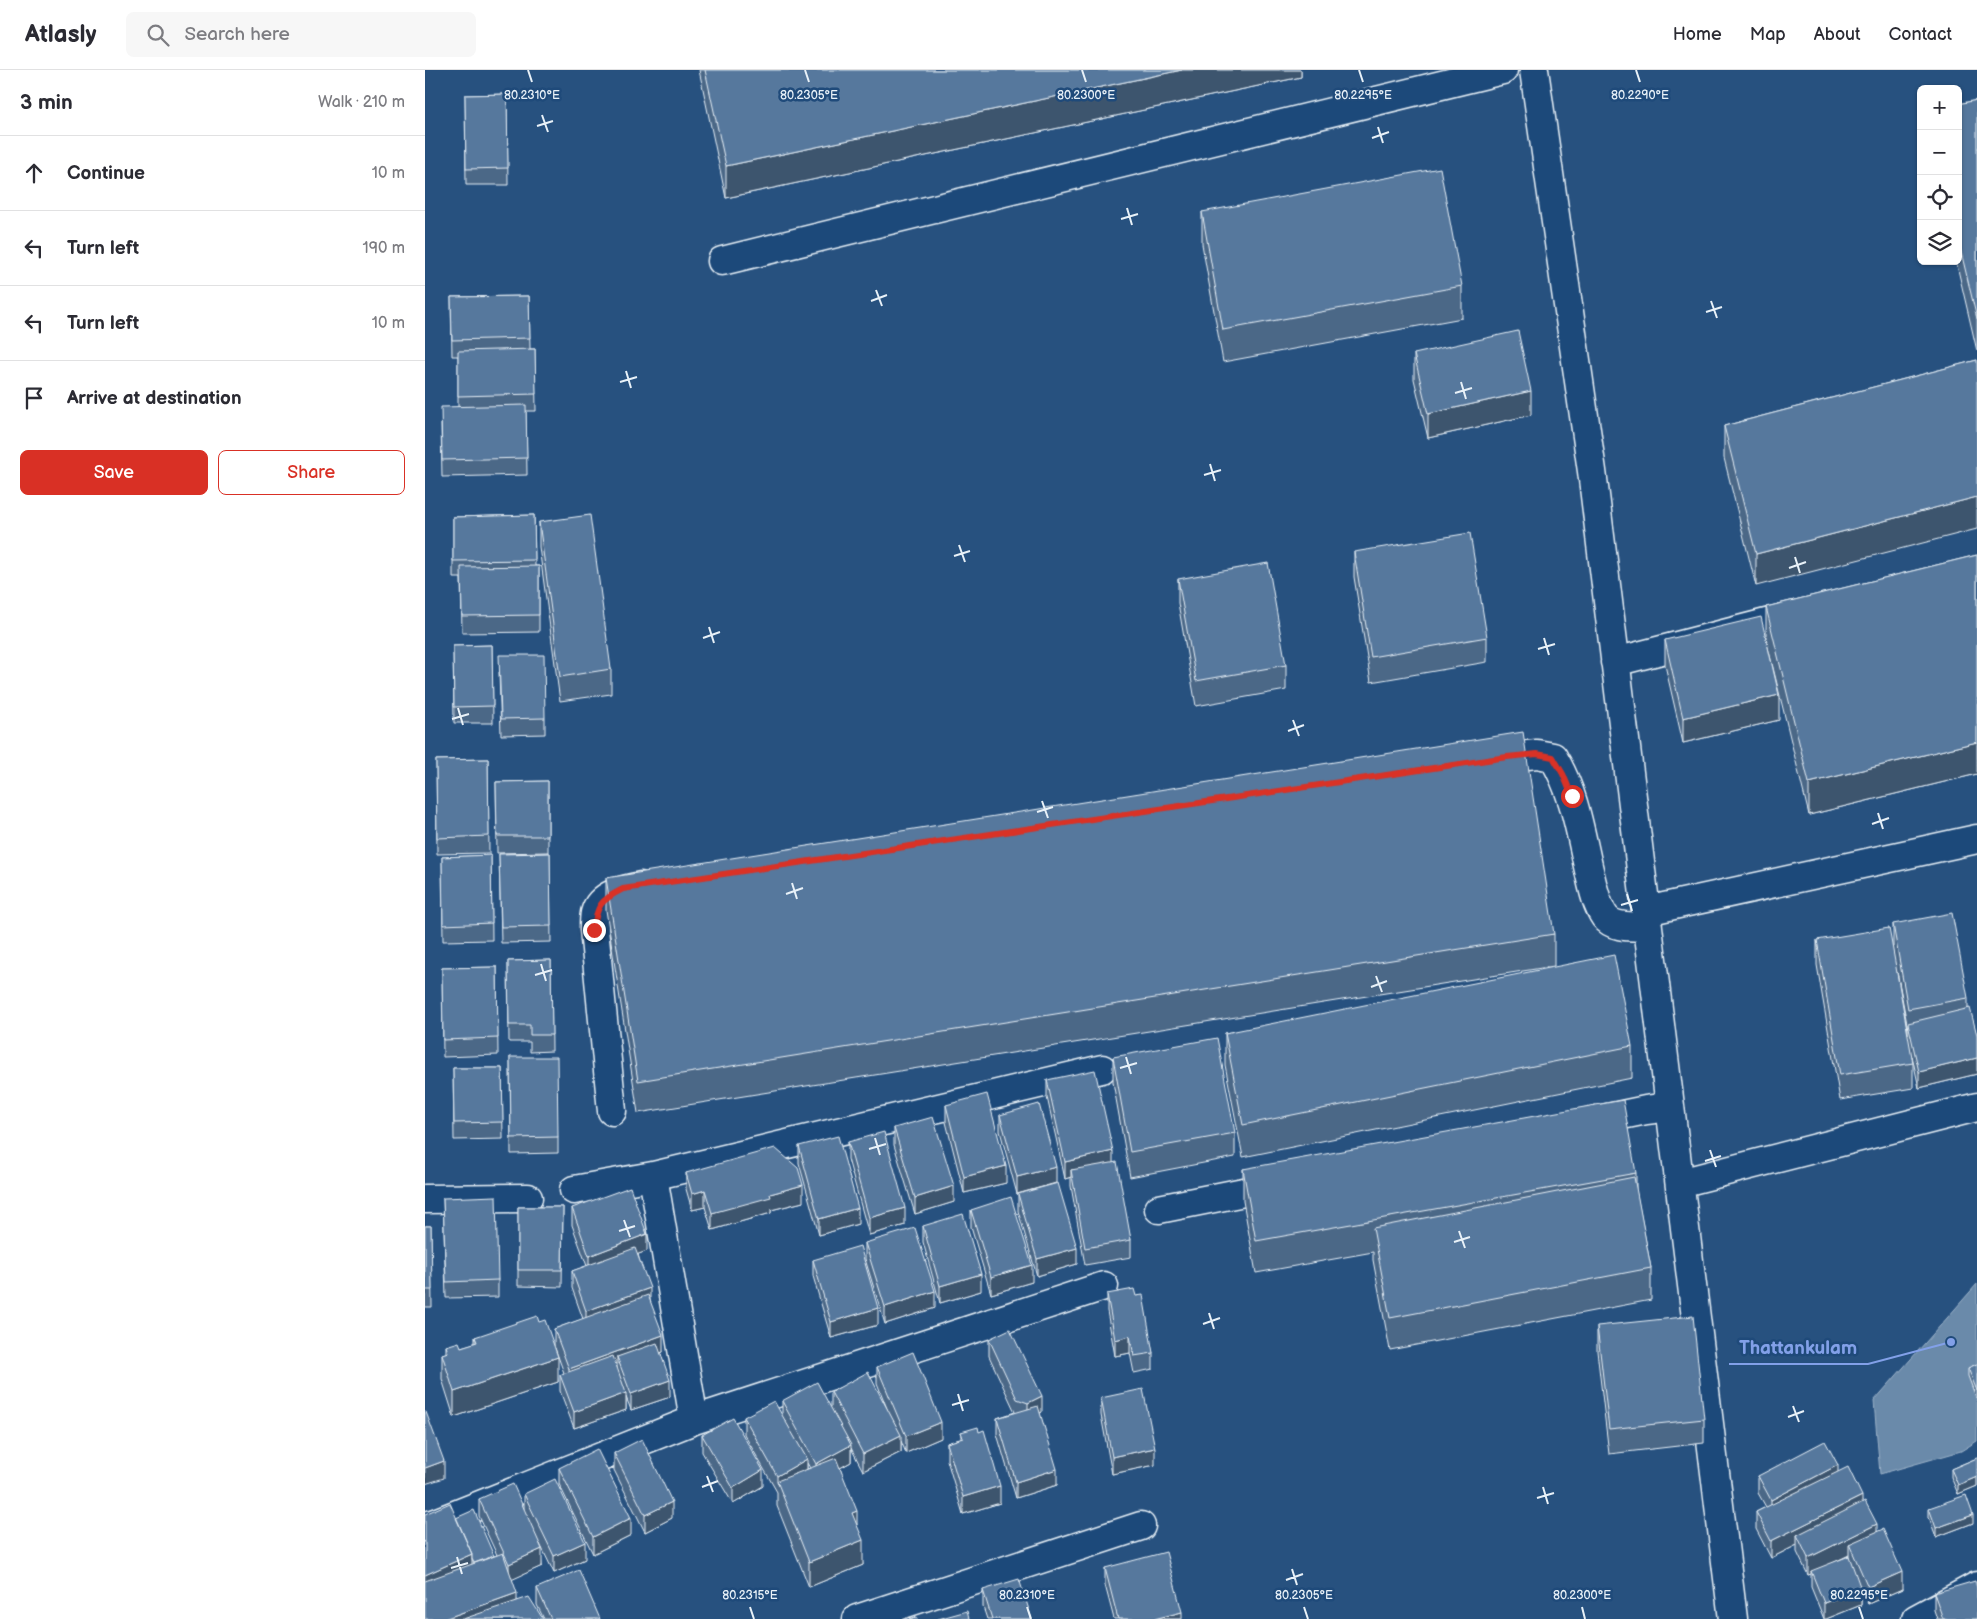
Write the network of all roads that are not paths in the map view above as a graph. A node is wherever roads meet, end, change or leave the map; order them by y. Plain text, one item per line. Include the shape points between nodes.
1 (1503, 70) edge
2 (1534, 70) edge
3 (722, 261) dead end
4 (1825, 608) edge
5 (1615, 662) junction
6 (1468, 763) edge
7 (1977, 840) edge
8 (662, 883) edge
9 (1647, 919) junction
10 (1102, 1069) dead end
11 (1670, 1107) junction
12 (1977, 1107) edge
13 (612, 1111) dead end
14 (1568, 1126) edge
15 (653, 1176) junction
16 (1305, 1179) edge
17 (1680, 1182) junction
18 (574, 1190) dead end
19 (528, 1198) dead end
20 (425, 1199) edge
21 (1159, 1209) dead end
22 (1103, 1286) dead end
23 (694, 1420) junction
24 (1141, 1526) dead end
25 (425, 1527) edge
26 (1977, 1586) edge
27 (857, 1619) edge
28 (1733, 1619) edge
29 (1916, 1619) edge

1 - 3 street
2 - 5 street via 1592,471
4 - 5 street
5 - 9 street
6 - 9 street via 1537,754 1553,757 1572,796 1595,893 1605,918 1617,925
7 - 9 street
8 - 13 street via 623,889 608,896 595,912 594,930
9 - 11 street
10 - 15 street
11 - 14 street
11 - 17 street
12 - 17 street
15 - 18 street
15 - 23 street
16 - 21 street
17 - 28 street
19 - 20 street
22 - 23 street
23 - 25 street
24 - 27 street
26 - 29 street

